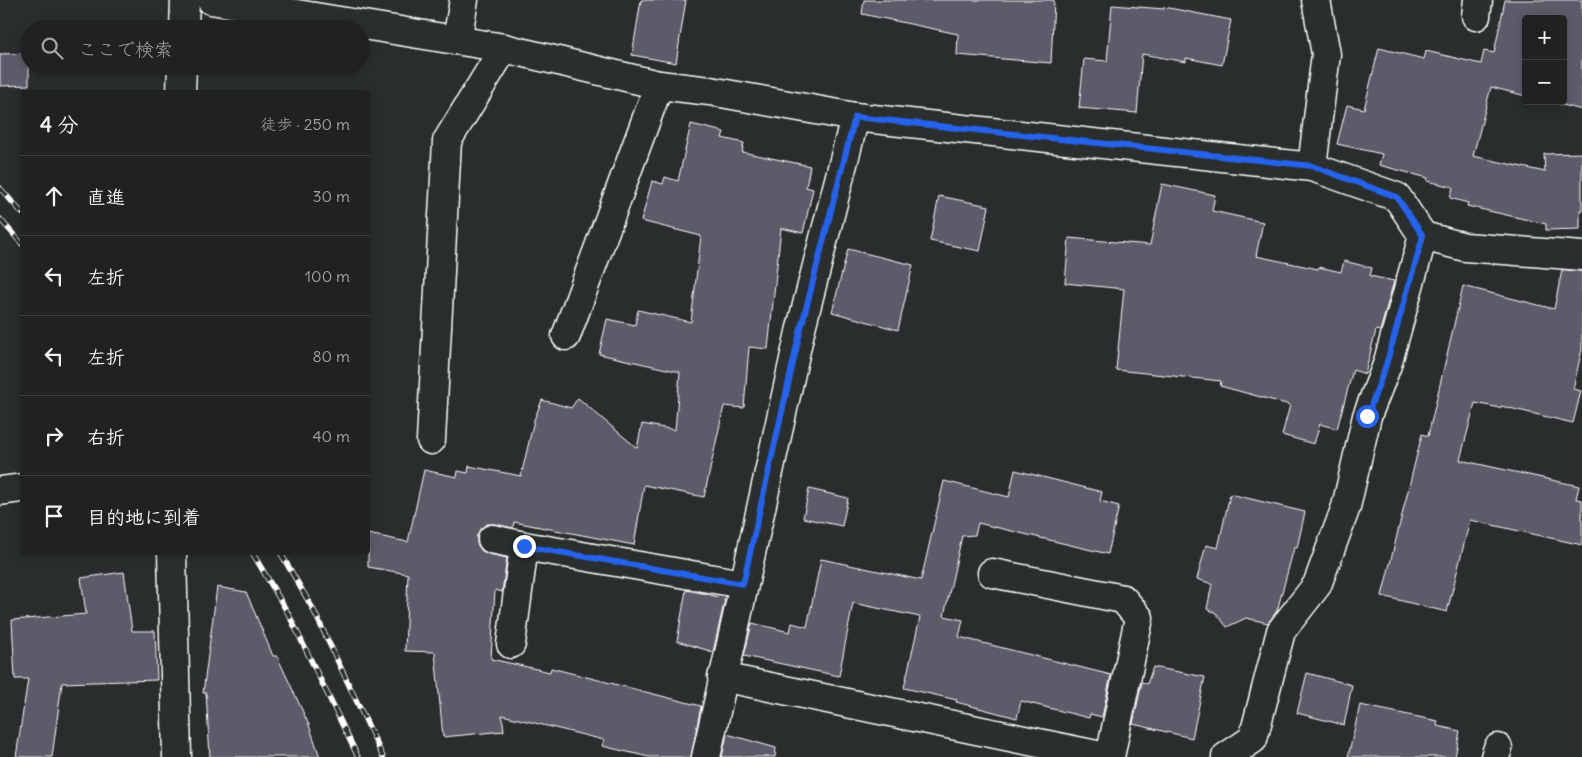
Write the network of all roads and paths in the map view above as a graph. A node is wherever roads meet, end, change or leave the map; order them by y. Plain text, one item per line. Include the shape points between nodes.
1 (185, 0) edge
2 (211, 0) edge
3 (464, 0) edge
4 (1316, 0) edge
5 (184, 20) edge
6 (334, 20) edge
7 (370, 26) edge
8 (457, 40) junction
9 (504, 48) junction
10 (182, 75) edge
11 (659, 85) junction
12 (181, 90) edge
13 (855, 117) junction
14 (1312, 166) junction
15 (1423, 236) junction
16 (1582, 256) edge
17 (566, 336) dead end
18 (431, 440) dead end
19 (20, 488) edge
20 (0, 491) edge
21 (492, 539) dead end
22 (524, 546) junction
23 (172, 555) edge
24 (992, 573) dead end
25 (743, 584) junction
26 (511, 644) dead end
27 (722, 677) junction
28 (176, 757) edge
29 (706, 757) edge
30 (1108, 757) edge
31 (1226, 757) edge

1 - 5 street
2 - 6 street
3 - 8 street
4 - 14 street via 1326,54
7 - 8 street
8 - 9 street
9 - 11 street
9 - 18 street via 447,141
10 - 12 street
11 - 13 street
11 - 17 street
13 - 14 street
13 - 25 street via 800,332
14 - 15 street via 1397,197
15 - 16 street via 1465,246
15 - 31 street via 1386,365 1367,416 1346,508 1317,585 1281,631 1253,739
19 - 20 street
21 - 22 street
22 - 25 street
22 - 26 street
23 - 28 street
24 - 30 street via 1123,599 1138,618
25 - 27 street
27 - 29 street
27 - 30 street

